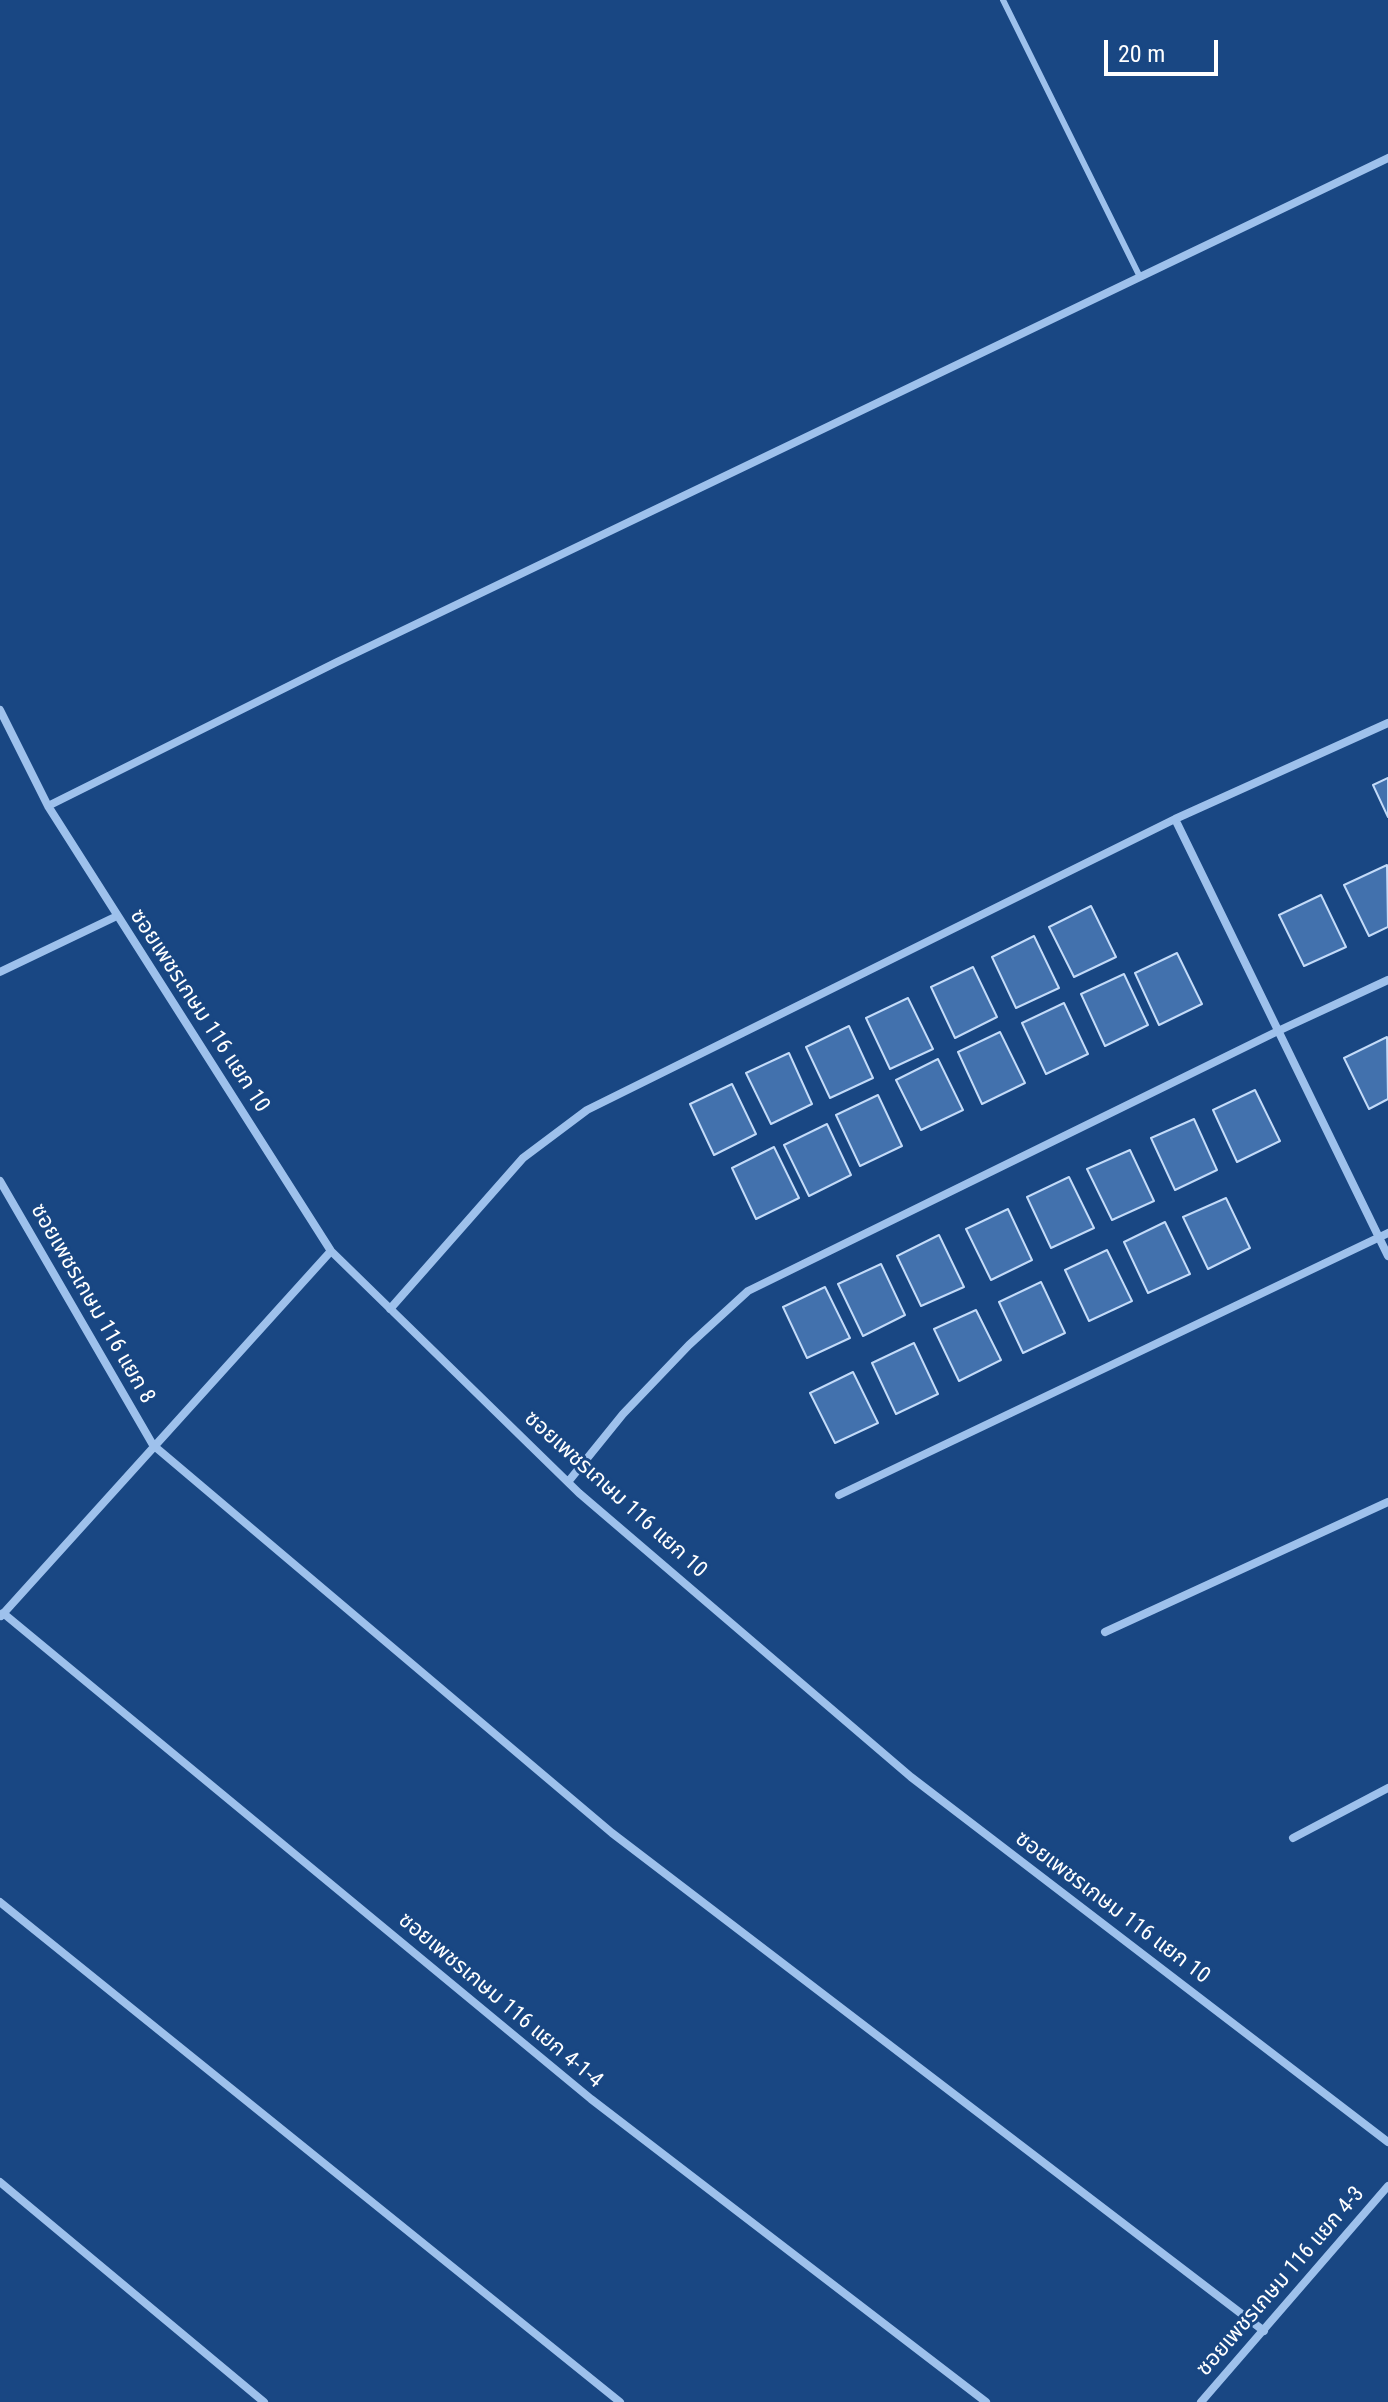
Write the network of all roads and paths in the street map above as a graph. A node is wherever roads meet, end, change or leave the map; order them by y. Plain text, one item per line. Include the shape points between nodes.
1 (1003, 0) edge
2 (1388, 158) edge
3 (1140, 277) junction
4 (0, 710) edge
5 (1388, 723) edge
6 (48, 806) junction
7 (1175, 819) junction
8 (117, 916) junction
9 (0, 972) edge
10 (1388, 980) edge
11 (1278, 1031) junction
12 (0, 1181) edge
13 (1384, 1235) edge
14 (331, 1251) junction
15 (1388, 1256) edge
16 (390, 1309) junction
17 (153, 1445) junction
18 (568, 1482) junction
19 (839, 1495) dead end
20 (1388, 1502) edge
21 (2, 1614) edge
22 (1105, 1632) dead end
23 (1388, 1788) edge
24 (1293, 1838) dead end
25 (0, 1902) edge
26 (1388, 2142) edge
27 (0, 2182) edge
28 (1388, 2186) edge
29 (1264, 2331) junction
30 (264, 2402) edge
31 (620, 2402) edge
32 (986, 2402) edge
33 (1201, 2402) edge

1 - 3 lane
2 - 3 street
3 - 6 street
4 - 6 street, ซอยเพชรเกษม 116 แยก 10
5 - 7 street
6 - 8 street, ซอยเพชรเกษม 116 แยก 10
7 - 11 street
7 - 16 street via 587,1110 523,1158
8 - 9 street
8 - 14 street, ซอยเพชรเกษม 116 แยก 10
10 - 11 street
11 - 13 street
11 - 18 street via 748,1291 623,1414
12 - 17 street, ซอยเพชรเกษม 116 แยก 8
13 - 15 street
13 - 19 street
14 - 16 street, ซอยเพชรเกษม 116 แยก 10
14 - 17 street
16 - 18 street, ซอยเพชรเกษม 116 แยก 10
17 - 21 street
17 - 29 street, ซอยเพชรเกษม 116 แยก 8 via 612,1833
18 - 26 street, ซอยเพชรเกษม 116 แยก 10 via 911,1777
20 - 22 street
21 - 32 street, ซอยเพชรเกษม 116 แยก 4-1-4 via 591,2099
23 - 24 street
25 - 31 street
27 - 30 street
28 - 29 street, ซอยเพชรเกษม 116 แยก 4-3
29 - 33 street, ซอยเพชรเกษม 116 แยก 4-3

